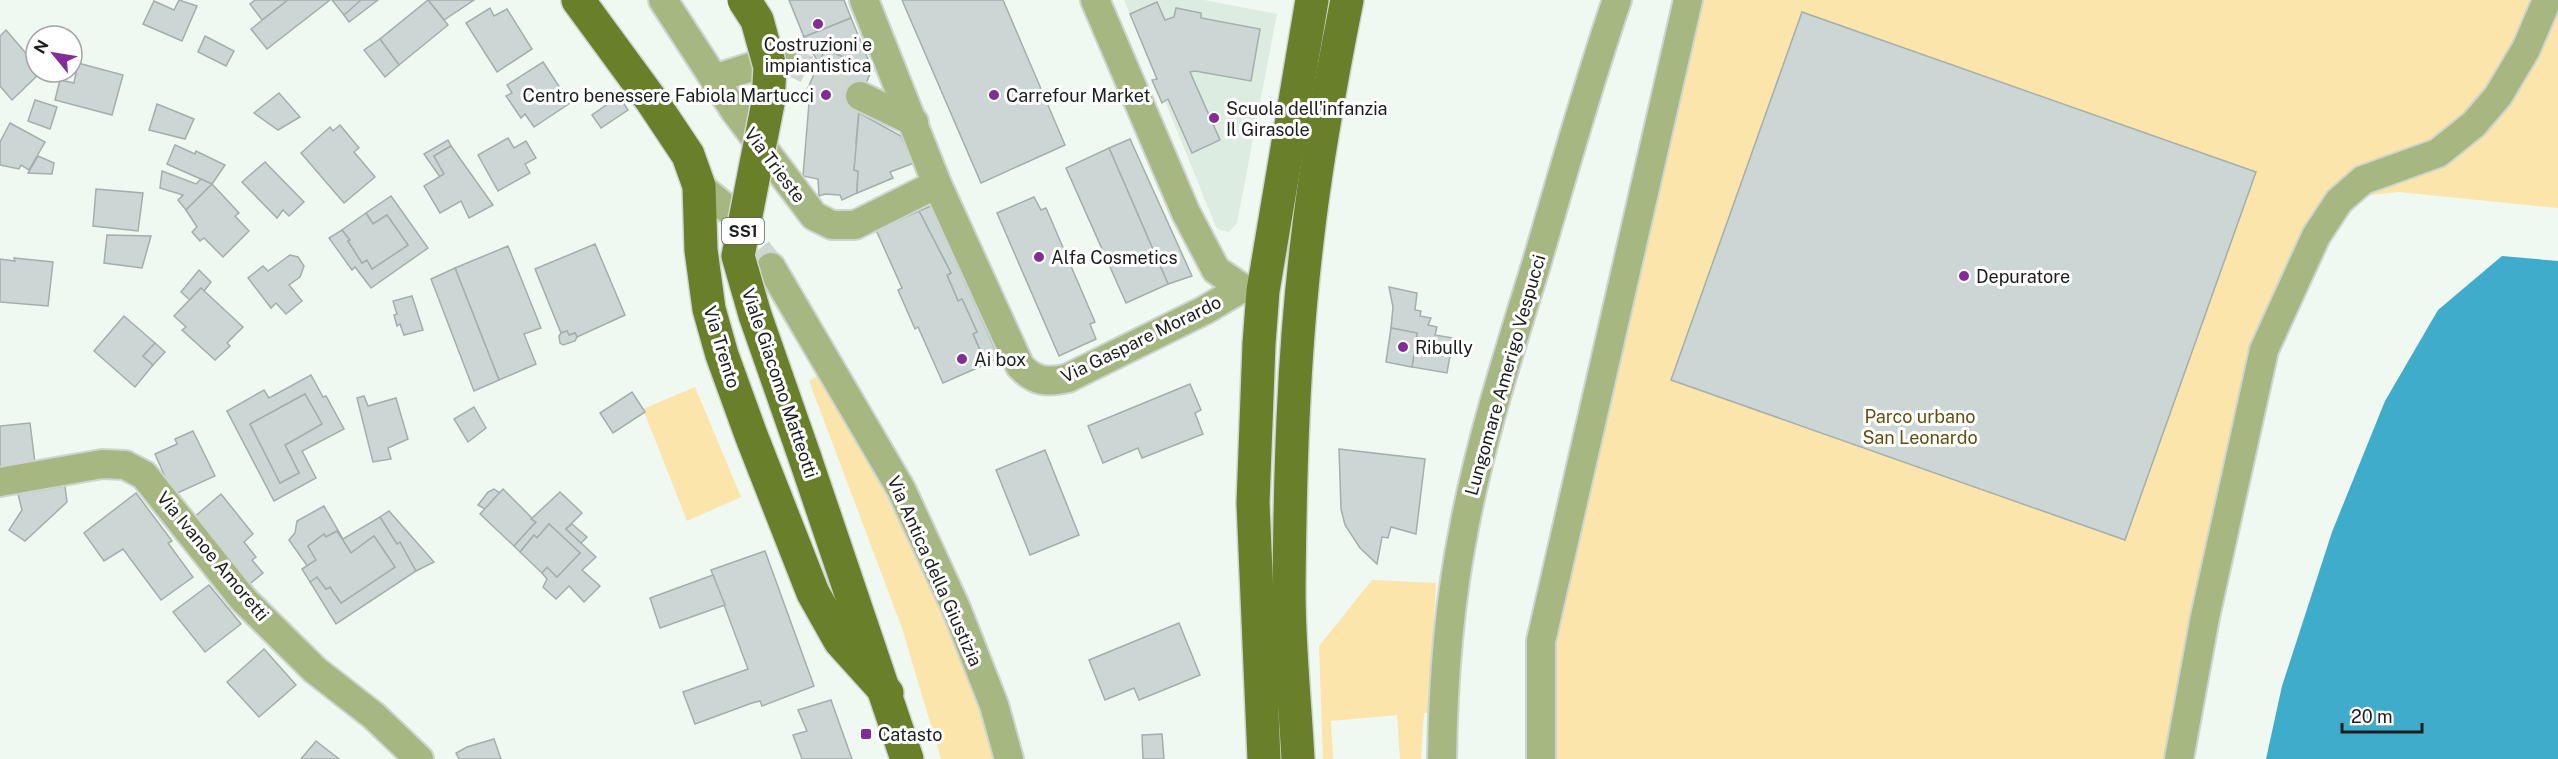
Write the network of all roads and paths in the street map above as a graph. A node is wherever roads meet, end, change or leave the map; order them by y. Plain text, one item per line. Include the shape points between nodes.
1 (578, 0) edge
2 (663, 0) edge
3 (744, 0) edge
4 (864, 0) edge
5 (1095, 0) edge
6 (1312, 0) edge
7 (1347, 0) edge
8 (1617, 0) edge
9 (1688, 0) edge
10 (2547, 0) edge
11 (782, 57) tunnel mouth
12 (714, 79) junction
13 (860, 96) tunnel mouth
14 (914, 122) junction
15 (937, 184) junction
16 (699, 186) junction
17 (726, 208) tunnel mouth
18 (1307, 240) junction
19 (771, 267) tunnel mouth
20 (1252, 290) junction
21 (1297, 349) junction
22 (0, 482) edge
23 (783, 516) junction
24 (829, 524) junction
25 (886, 693) junction
26 (414, 756) edge
27 (907, 759) edge
28 (1010, 759) edge
29 (1264, 759) edge
30 (1298, 759) edge
31 (1442, 759) edge
32 (1541, 759) edge
33 (2178, 759) edge

1 - 16 main road, Via Trento via 652,101 687,155
2 - 12 street, Via Trieste
3 - 24 main road, Viale Giacomo Matteotti / SS1, bridge via 757,20 770,67 768,103 738,256
4 - 14 street
5 - 20 street via 1186,213 1216,270
6 - 20 main road
7 - 18 main road
8 - 31 street, Lungomare Amerigo Vespucci via 1501,375 1474,482 1457,564
9 - 32 street via 1541,641
10 - 33 street via 2526,49 2498,96 2474,124 2438,153 2363,180 2338,201 2316,236 2265,350 2205,617
11 - 12 street
12 - 15 street, Via Trieste via 814,216 832,225 855,225
13 - 14 street
14 - 15 street
15 - 20 street, Via Gaspare Morardo via 1020,366 1038,381 1068,378
16 - 17 street
16 - 23 main road, Via Trento via 700,250 709,309 722,355
18 - 20 main road via 1292,274 1276,287
18 - 21 main road
19 - 28 street, Via Antica della Giustizia via 902,489 956,608 994,705
20 - 21 main road via 1275,296 1288,311
20 - 29 main road via 1256,398 1253,503
21 - 30 main road via 1289,594
22 - 26 street, Via Ivanoe Amoretti via 102,464 125,465 144,475 243,599 315,670 374,716
23 - 24 main road via 796,526
23 - 25 main road, Via Trento via 813,593 840,641
24 - 25 main road, Viale Giacomo Matteotti / SS1
25 - 27 main road, Viale Giacomo Matteotti / SS1

